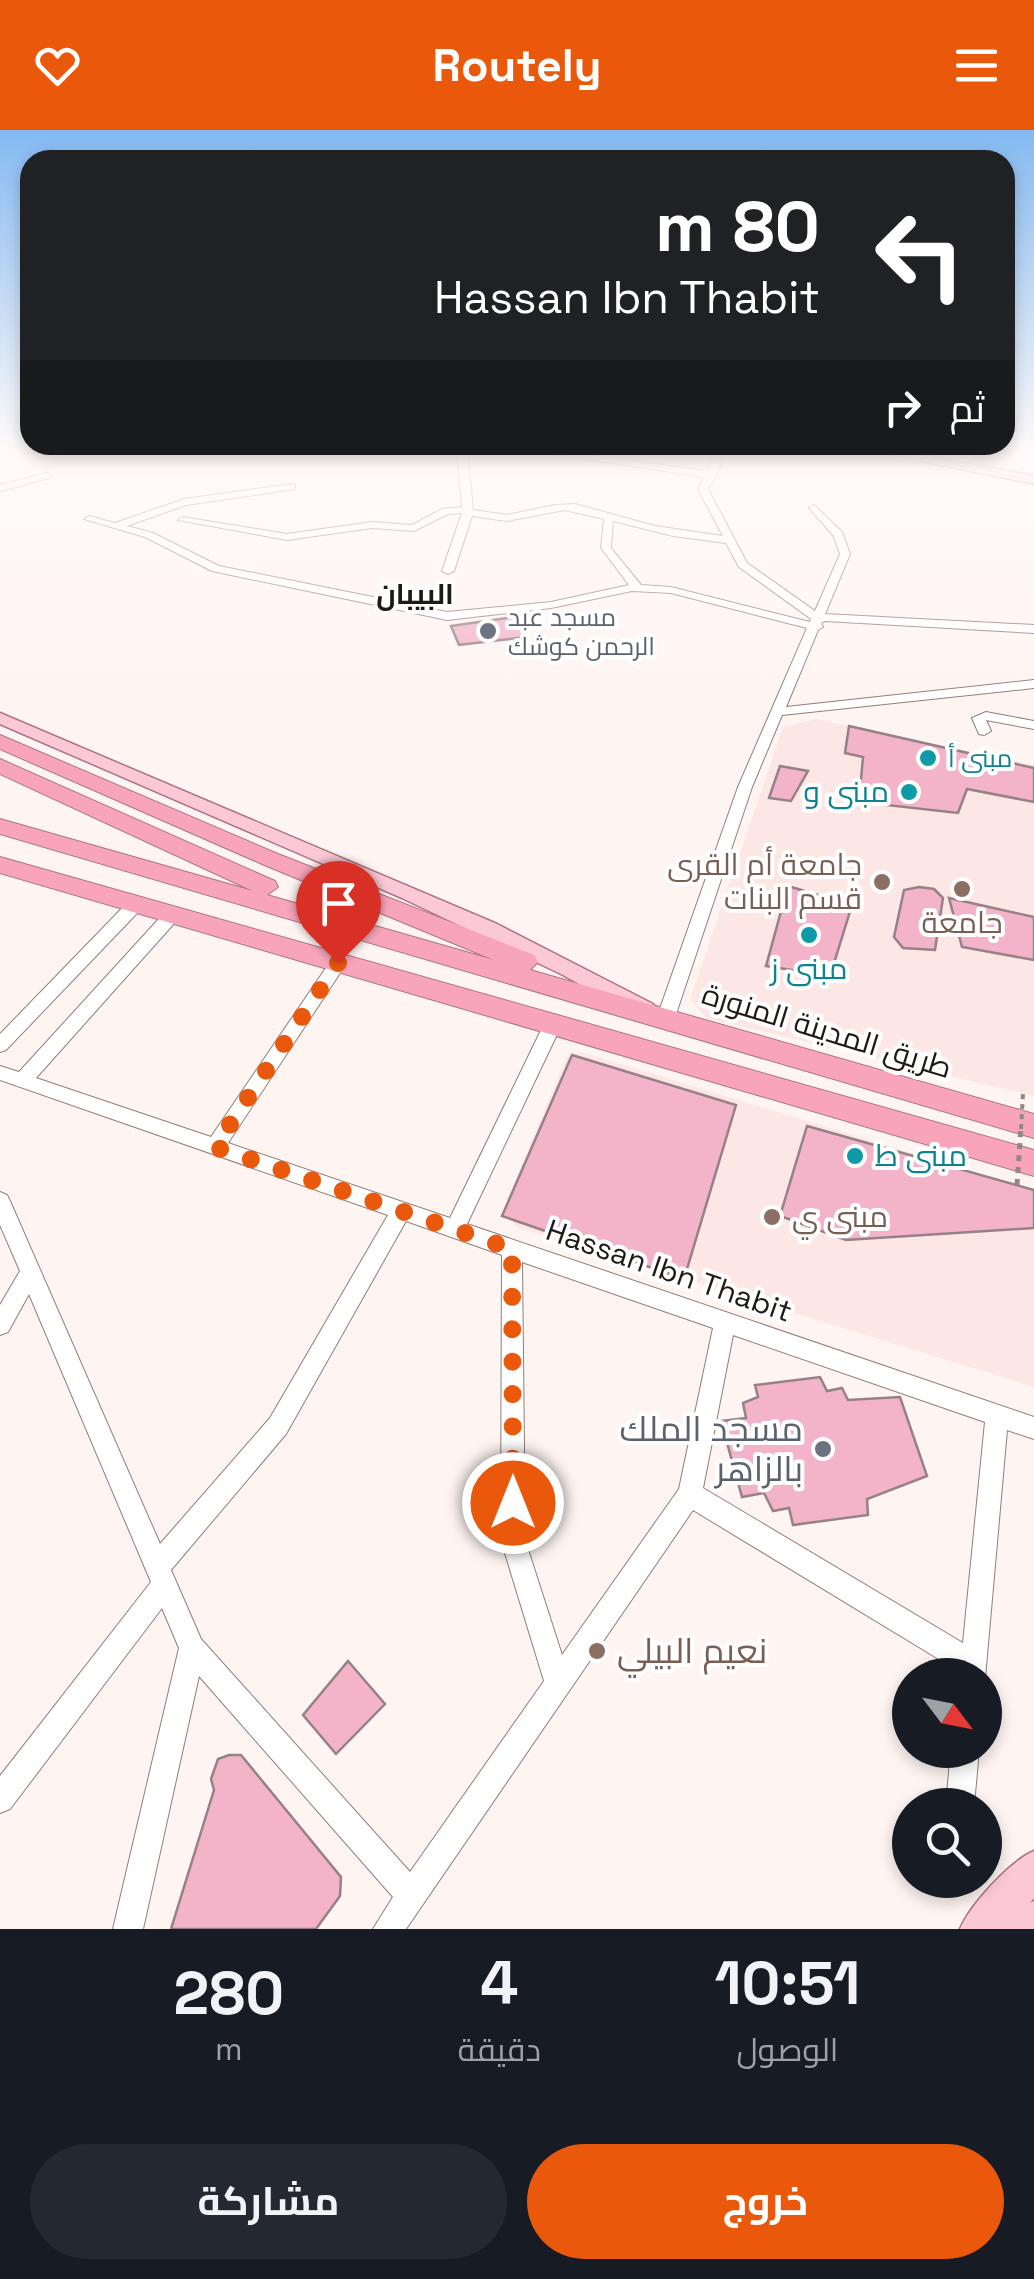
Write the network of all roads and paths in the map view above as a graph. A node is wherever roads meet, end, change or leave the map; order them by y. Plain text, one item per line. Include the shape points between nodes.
1 (136, 532) edge
2 (173, 532) edge
3 (256, 532) edge
4 (323, 532) edge
5 (460, 532) edge
6 (607, 532) edge
7 (661, 532) edge
8 (724, 532) edge
9 (836, 532) edge
10 (156, 539) junction
11 (728, 540) junction
12 (448, 571) dead end
13 (637, 588) junction
14 (820, 621) junction
15 (1034, 629) edge
16 (1034, 684) edge
17 (778, 712) junction
18 (0, 718) edge
19 (1034, 725) edge
20 (984, 731) dead end
21 (0, 741) edge
22 (0, 766) edge
23 (0, 826) edge
24 (0, 838) edge
25 (0, 865) edge
26 (136, 904) junction
27 (172, 915) junction
28 (338, 963) junction
29 (602, 1002) junction
30 (657, 1014) junction
31 (552, 1026) junction
32 (0, 1045) edge
33 (622, 1046) junction
34 (0, 1074) edge
35 (22, 1081) junction
36 (1024, 1093) dead end
37 (1034, 1126) edge
38 (215, 1147) junction
39 (1026, 1174) edge
40 (0, 1201) edge
41 (401, 1211) junction
42 (455, 1229) junction
43 (512, 1249) junction
44 (30, 1272) junction
45 (0, 1292) edge
46 (725, 1322) junction
47 (0, 1325) edge
48 (997, 1416) junction
49 (1034, 1428) edge
50 (690, 1494) junction
51 (161, 1576) junction
52 (192, 1648) junction
53 (954, 1658) edge
54 (974, 1658) edge
55 (558, 1684) junction
56 (0, 1799) edge
57 (1034, 1870) edge
58 (412, 1894) junction
59 (1034, 1920) edge
60 (128, 1929) edge
61 (388, 1929) edge
62 (979, 1929) edge
63 (1012, 1929) edge

1 - 10 street
2 - 10 street
3 - 4 street via 287,537
5 - 12 street
6 - 13 street via 606,548
7 - 11 street
8 - 11 street
9 - 14 street via 845,554
10 - 13 street via 216,568 447,616
11 - 14 street via 743,565
13 - 14 street
14 - 15 street
14 - 17 street
16 - 17 street
17 - 30 street
18 - 30 main road via 480,927
19 - 20 street via 986,716 979,718
21 - 29 highway via 576,983
22 - 29 highway via 345,921 566,1002
23 - 29 highway
24 - 33 highway via 578,1020
25 - 26 highway
26 - 27 highway
26 - 32 street
27 - 28 highway
27 - 35 street
28 - 31 highway
28 - 38 street
29 - 30 highway, طريق المدينة المنورة
30 - 37 highway, طريق المدينة المنورة
31 - 33 highway
31 - 42 street
33 - 39 highway
34 - 35 street, Hassan Ibn Thabit
35 - 38 street, Hassan Ibn Thabit
36 - 39 path, bridge
38 - 41 street, Hassan Ibn Thabit
40 - 44 street
41 - 42 street, Hassan Ibn Thabit
41 - 51 street via 278,1426
42 - 43 street, Hassan Ibn Thabit
43 - 46 street, Hassan Ibn Thabit
43 - 55 street via 513,1540
44 - 45 street
44 - 47 street
44 - 51 street
46 - 48 street, Hassan Ibn Thabit
46 - 50 street
48 - 49 street, Hassan Ibn Thabit
48 - 54 street
50 - 53 street
50 - 55 street
51 - 52 street
51 - 56 street
52 - 58 street
52 - 60 street
55 - 58 street
57 - 62 main road
58 - 61 street
59 - 63 main road

